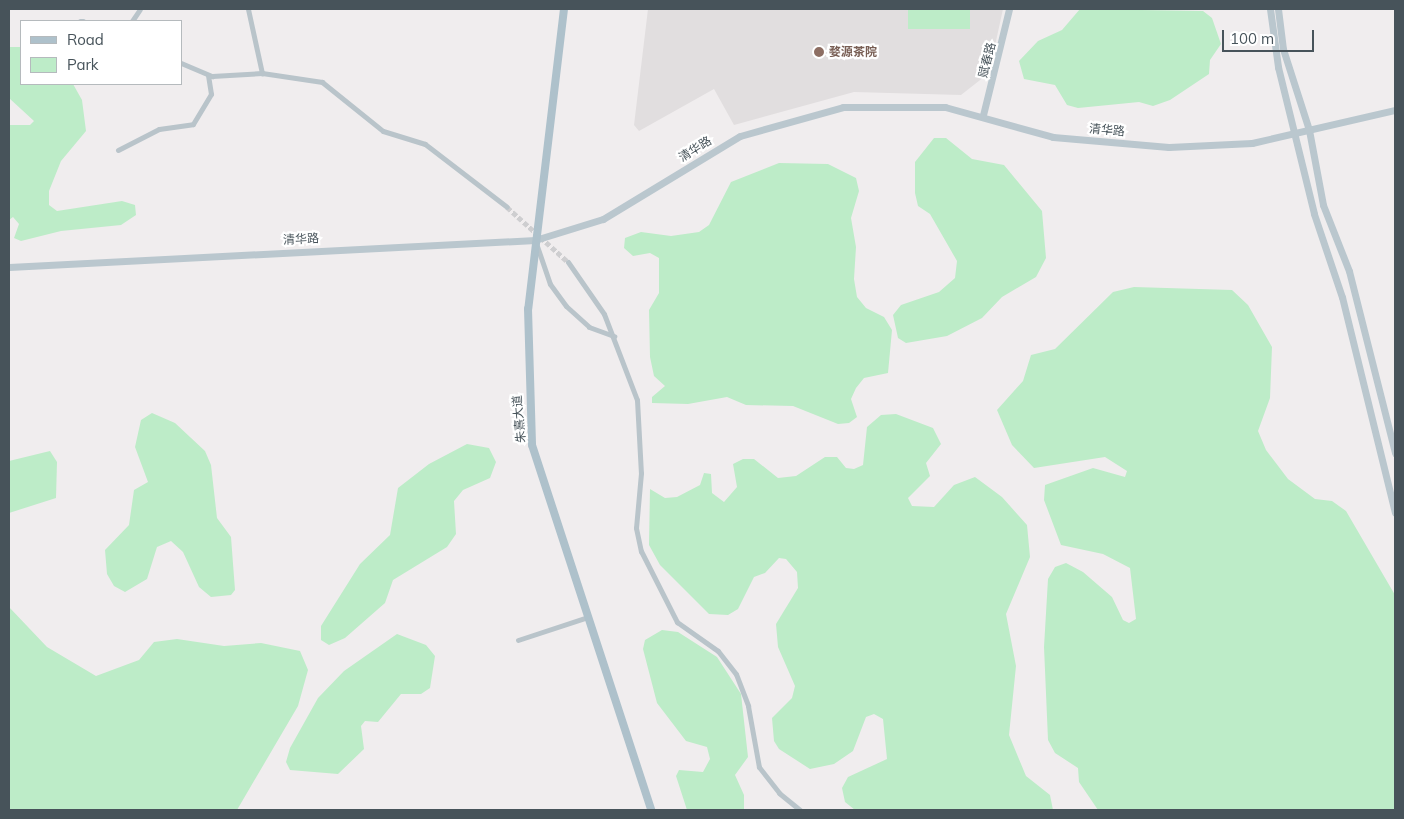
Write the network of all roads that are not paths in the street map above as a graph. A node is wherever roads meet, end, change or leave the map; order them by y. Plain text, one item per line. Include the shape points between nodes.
1 (140, 9) edge
2 (248, 9) edge
3 (564, 9) edge
4 (1009, 9) edge
5 (1270, 9) edge
6 (1278, 9) edge
7 (133, 20) edge
8 (182, 63) edge
9 (262, 74) junction
10 (208, 75) junction
11 (1395, 110) edge
12 (983, 115) junction
13 (1309, 130) junction
14 (1297, 132) junction
15 (118, 150) dead end
16 (508, 207) tunnel mouth
17 (535, 240) junction
18 (568, 262) tunnel mouth
19 (9, 267) edge
20 (614, 336) junction
21 (1395, 452) edge
22 (1395, 513) edge
23 (588, 617) junction
24 (518, 640) dead end
25 (651, 810) edge
26 (800, 810) edge

1 - 7 street
2 - 9 street
3 - 17 main road, 朱熹大道
4 - 12 main road, 赋春路
5 - 14 main road via 1278,67
6 - 13 main road via 1283,49
8 - 10 street
9 - 10 street
9 - 16 street via 322,82 383,131 425,144
10 - 15 street via 211,94 193,124 159,129
11 - 13 main road, 清华路
12 - 14 main road, 清华路 via 1053,137 1169,147 1252,143
12 - 17 main road, 清华路 via 945,107 843,107 777,124 719,146 603,219
13 - 14 main road, 清华路
13 - 21 main road via 1324,205 1349,271
14 - 22 main road via 1314,214 1349,323
17 - 19 main road, 清华路
17 - 20 street via 546,275 566,306 589,328
17 - 23 main road, 朱熹大道 via 526,349 532,445
18 - 20 street via 586,283
20 - 26 street via 639,415 641,473 636,528 641,551 677,622 718,651 736,674 748,706 759,767 779,793
23 - 24 street
23 - 25 main road, 朱熹大道

